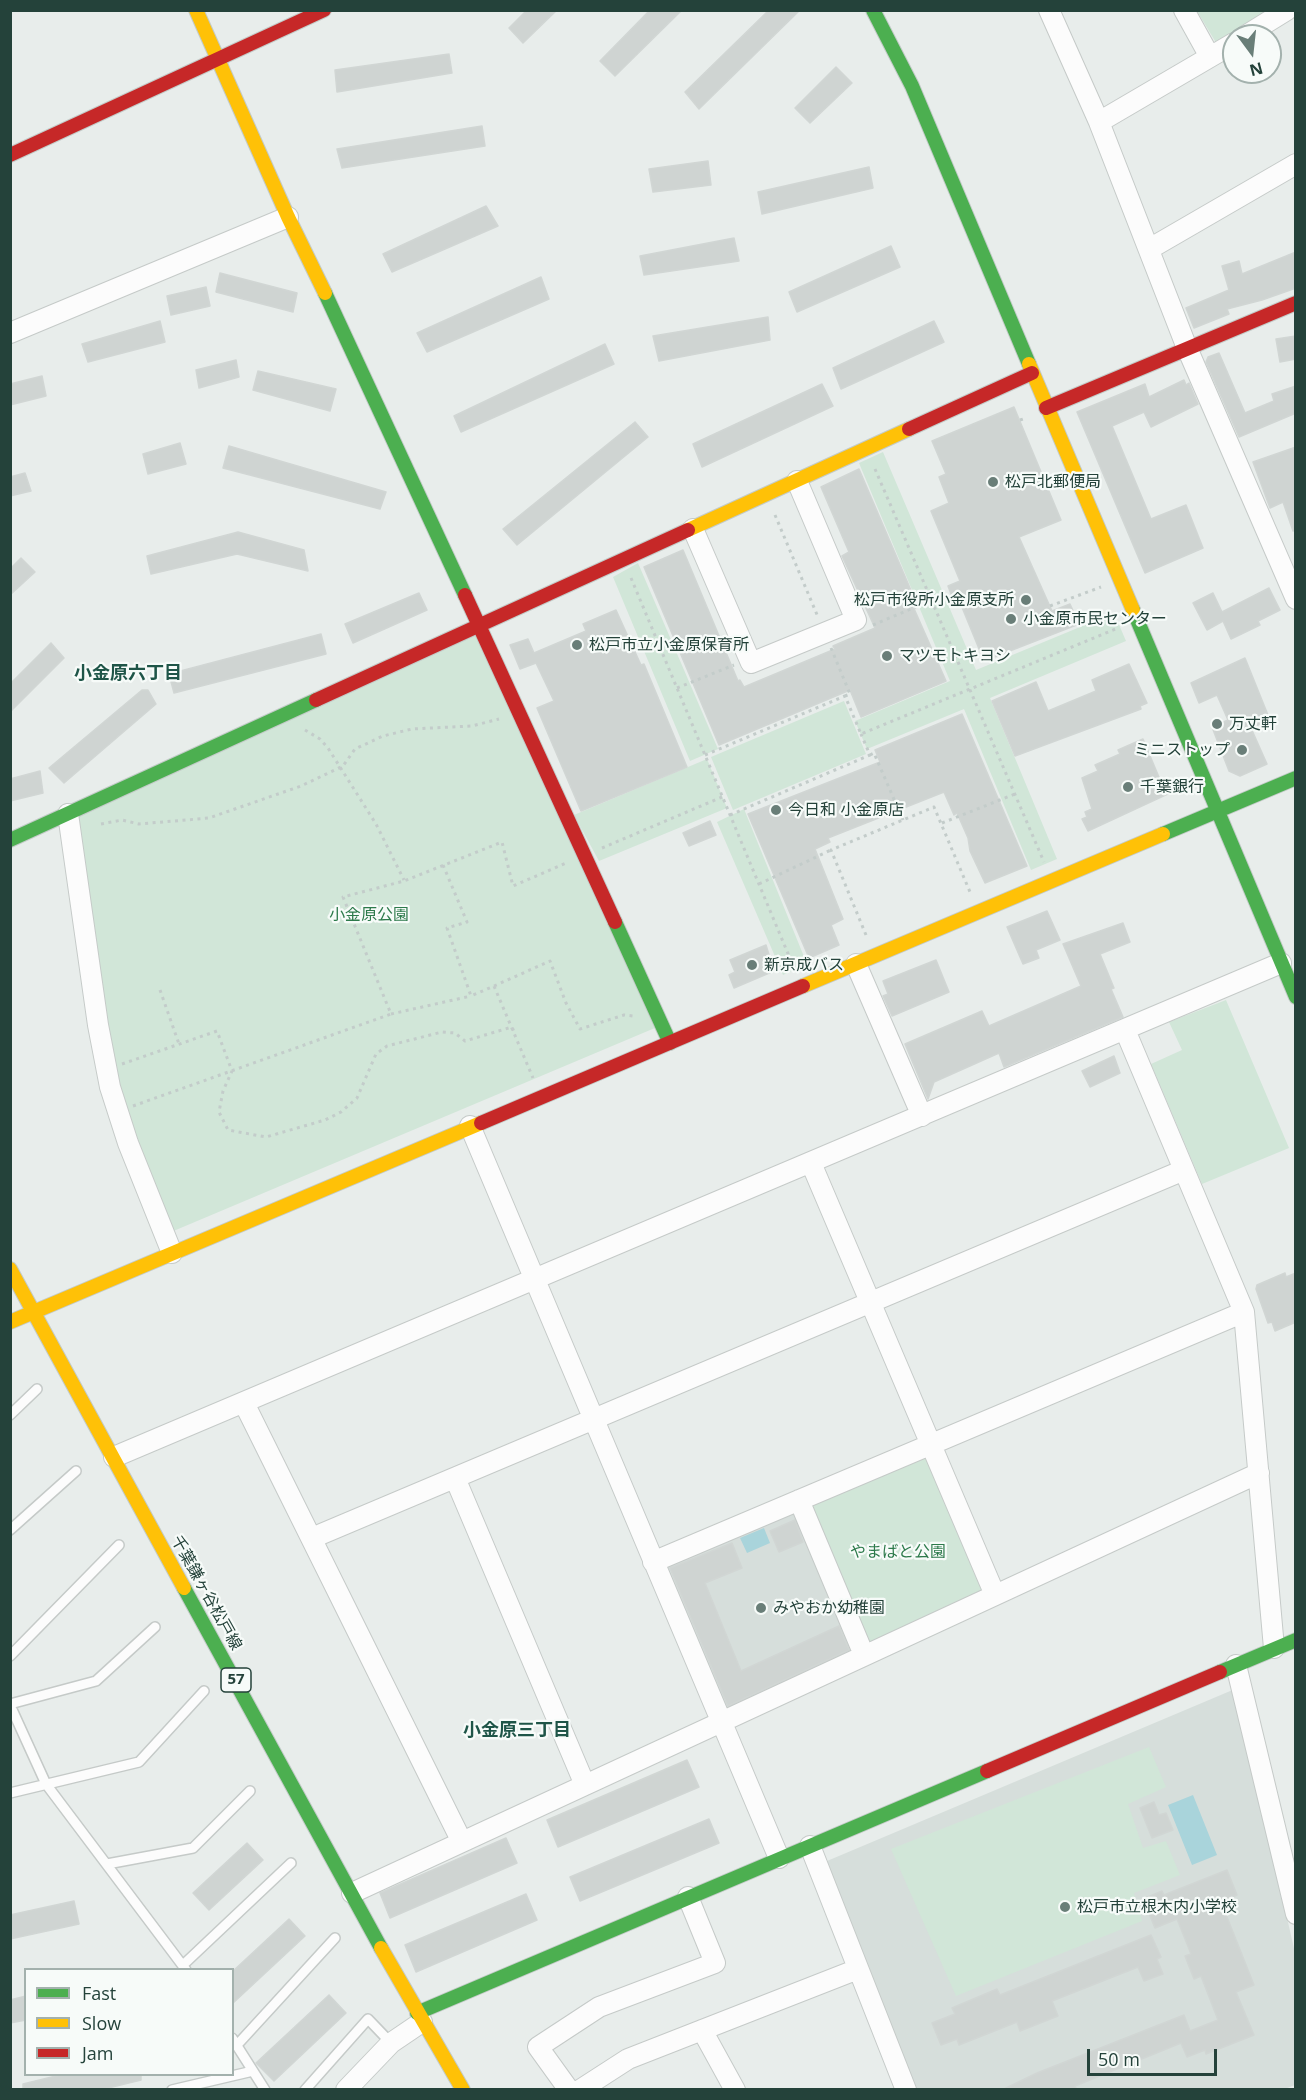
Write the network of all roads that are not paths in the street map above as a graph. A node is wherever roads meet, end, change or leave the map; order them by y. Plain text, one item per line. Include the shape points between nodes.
1 (196, 10) edge
2 (324, 10) edge
3 (873, 10) edge
4 (1049, 10) edge
5 (1184, 10) edge
6 (1287, 10) edge
7 (1264, 24) edge
8 (1222, 50) edge
9 (1210, 57) junction
10 (218, 58) junction
11 (1099, 122) junction
12 (10, 154) edge
13 (1296, 164) edge
14 (288, 217) junction
15 (1150, 249) junction
16 (1296, 303) edge
17 (10, 333) edge
18 (1187, 348) junction
19 (1032, 373) junction
20 (1046, 408) junction
21 (797, 481) junction
22 (693, 529) junction
23 (1296, 598) edge
24 (479, 626) junction
25 (1296, 778) edge
26 (1216, 811) junction
27 (69, 822) junction
28 (10, 840) edge
29 (1281, 963) junction
30 (856, 964) junction
31 (1296, 997) edge
32 (1125, 1030) junction
33 (670, 1043) junction
34 (922, 1116) junction
35 (470, 1126) junction
36 (811, 1163) junction
37 (1184, 1170) junction
38 (172, 1253) junction
39 (10, 1269) edge
40 (534, 1280) junction
41 (870, 1302) junction
42 (33, 1312) junction
43 (1244, 1312) junction
44 (10, 1322) edge
45 (37, 1389) dead end
46 (244, 1403) junction
47 (10, 1415) edge
48 (593, 1419) junction
49 (930, 1445) junction
50 (114, 1458) junction
51 (75, 1471) dead end
52 (1259, 1473) junction
53 (455, 1478) junction
54 (799, 1500) junction
55 (10, 1530) edge
56 (312, 1538) junction
57 (119, 1545) dead end
58 (653, 1562) junction
59 (995, 1595) junction
60 (155, 1627) dead end
61 (1296, 1640) edge
62 (1274, 1648) junction
63 (864, 1655) junction
64 (10, 1656) edge
65 (1236, 1665) junction
66 (204, 1691) dead end
67 (10, 1705) edge
68 (720, 1721) junction
69 (46, 1784) junction
70 (585, 1785) junction
71 (250, 1791) dead end
72 (10, 1793) edge
73 (462, 1842) junction
74 (810, 1846) junction
75 (779, 1858) junction
76 (291, 1863) dead end
77 (107, 1864) junction
78 (352, 1893) junction
79 (688, 1897) junction
80 (1296, 1914) edge
81 (335, 1938) dead end
82 (184, 1967) edge
83 (858, 1969) junction
84 (420, 2018) junction
85 (702, 2030) junction
86 (235, 2042) edge
87 (391, 2043) junction
88 (253, 2071) junction
89 (234, 2075) edge
90 (232, 2076) edge
91 (172, 2090) edge
92 (265, 2090) edge
93 (305, 2090) edge
94 (346, 2090) edge
95 (463, 2090) edge
96 (568, 2090) edge
97 (580, 2090) edge
98 (735, 2090) edge
99 (906, 2090) edge

1 - 10 street
2 - 10 street
3 - 19 street via 912,86
4 - 11 street
5 - 9 street
6 - 7 street
8 - 9 street
9 - 11 street
10 - 12 street
10 - 14 street
11 - 15 street
13 - 15 street
14 - 17 street
14 - 24 street
15 - 18 street
16 - 18 street
18 - 20 street
18 - 23 street
19 - 20 street
19 - 21 street
20 - 26 street
21 - 22 street
21 - 22 street via 856,620 751,663
22 - 24 street
24 - 27 street via 291,712
24 - 33 street
25 - 26 street
26 - 29 street
26 - 30 street
27 - 28 street
27 - 38 street via 106,1070 128,1143
29 - 31 street
29 - 32 street
30 - 33 street
30 - 34 street
32 - 34 street
32 - 37 street
33 - 35 street
34 - 36 street
35 - 38 street
35 - 40 street
36 - 40 street
36 - 41 street
37 - 41 street
37 - 43 street
38 - 42 street
39 - 42 street, 千葉鎌ヶ谷松戸線 / 57
40 - 46 street
40 - 48 street
41 - 48 street
41 - 49 street
42 - 44 street
42 - 50 street, 千葉鎌ヶ谷松戸線 / 57
43 - 49 street
43 - 52 street
45 - 47 lane
46 - 50 street
46 - 56 street
48 - 53 street
48 - 58 street
49 - 54 street
49 - 59 street
50 - 78 street, 千葉鎌ヶ谷松戸線 / 57
51 - 55 lane
52 - 59 street
52 - 62 street
53 - 56 street
53 - 70 street
54 - 58 street
54 - 63 street
56 - 73 street
57 - 64 lane
58 - 68 street
59 - 63 street
60 - 67 lane via 96,1681
61 - 62 street
62 - 65 street
63 - 68 street
65 - 74 street
65 - 80 street
66 - 69 lane via 139,1762
67 - 69 lane
68 - 70 street
68 - 75 street
69 - 72 lane
69 - 77 lane
70 - 73 street
71 - 77 lane via 193,1848
73 - 78 street
74 - 75 street
74 - 83 street
75 - 79 street
76 - 82 lane
77 - 82 lane
78 - 84 street, 千葉鎌ヶ谷松戸線 / 57
79 - 84 street
79 - 96 street via 715,1963 599,2007 538,2048
81 - 86 lane
83 - 85 street
83 - 99 street
84 - 87 street
84 - 95 street, 千葉鎌ヶ谷松戸線 / 57
85 - 97 street via 628,2059
85 - 98 street
86 - 88 lane
87 - 93 lane via 368,2019
87 - 94 street
88 - 89 lane
88 - 92 lane
90 - 91 lane

